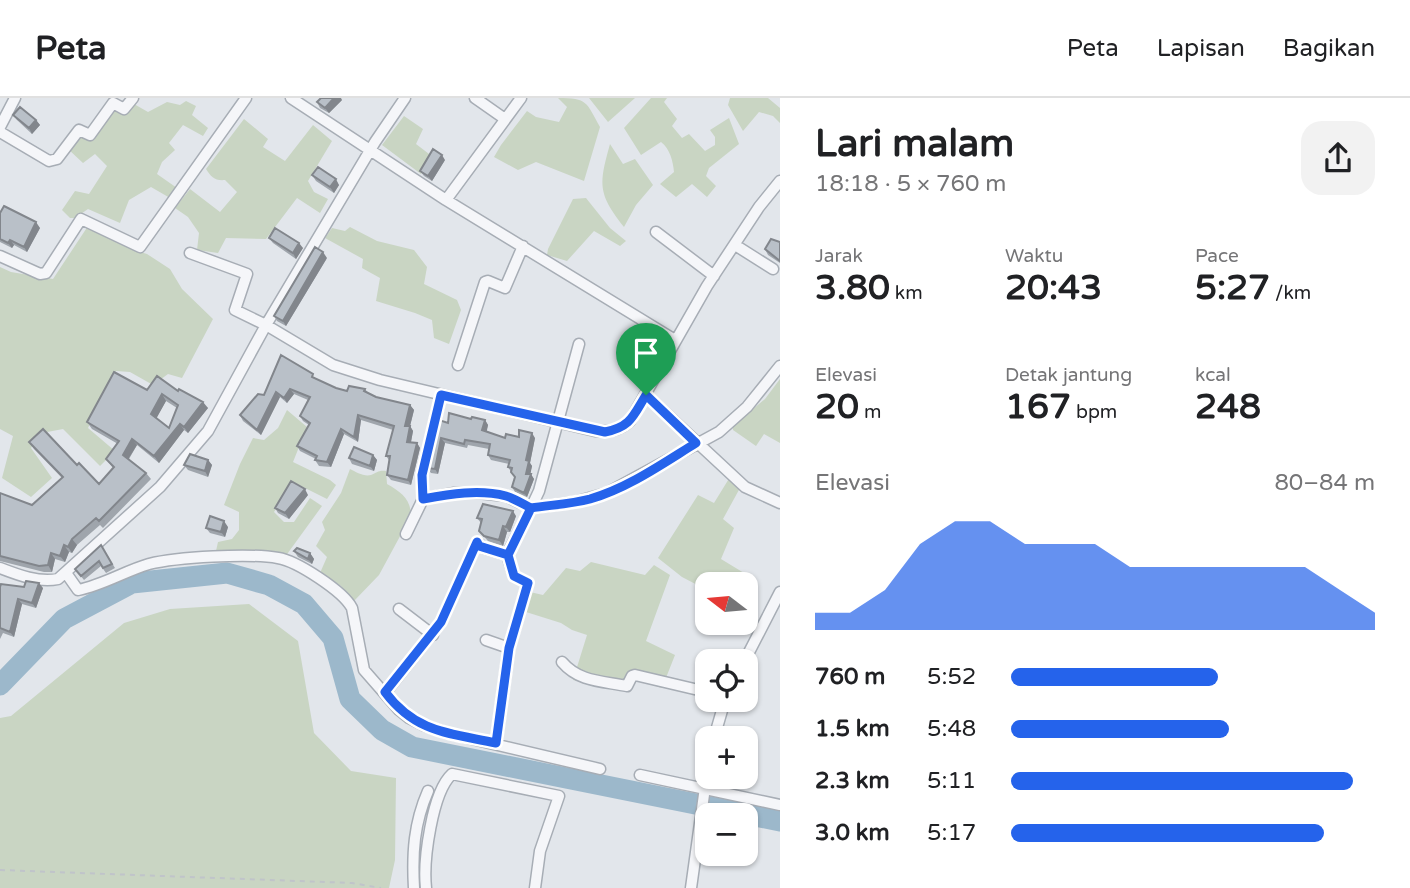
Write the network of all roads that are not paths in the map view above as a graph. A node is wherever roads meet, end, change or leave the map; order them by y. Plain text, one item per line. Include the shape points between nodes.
1 (15, 98) edge
2 (133, 98) edge
3 (246, 98) edge
4 (290, 98) edge
5 (405, 98) edge
6 (475, 98) edge
7 (521, 98) edge
8 (505, 119) junction
9 (0, 129) edge
10 (372, 147) junction
11 (780, 181) edge
12 (446, 200) junction
13 (656, 232) dead end
14 (735, 245) junction
15 (523, 246) junction
16 (190, 253) dead end
17 (0, 256) edge
18 (773, 269) dead end
19 (714, 276) junction
20 (266, 325) junction
21 (675, 340) junction
22 (579, 344) dead end
23 (458, 365) dead end
24 (780, 366) edge
25 (441, 395) junction
26 (646, 395) junction
27 (558, 422) junction
28 (692, 440) junction
29 (423, 499) junction
30 (780, 503) edge
31 (533, 505) junction
32 (406, 534) dead end
33 (508, 555) junction
34 (0, 568) edge
35 (66, 573) junction
36 (780, 595) edge
37 (399, 609) dead end
38 (433, 635) junction
39 (486, 640) dead end
40 (509, 648) junction
41 (751, 649) edge
42 (562, 662) dead end
43 (695, 689) edge
44 (385, 692) junction
45 (496, 743) junction
46 (600, 769) dead end
47 (640, 775) dead end
48 (428, 791) dead end
49 (704, 791) junction
50 (780, 805) edge
51 (414, 888) edge
52 (426, 888) edge
53 (535, 888) edge
54 (691, 888) edge

1 - 9 street
2 - 9 street via 124,108 113,103 90,135 79,130 57,159 49,161
3 - 17 street via 140,247 81,219 46,273
4 - 10 street
5 - 10 street
6 - 8 street
7 - 8 street
8 - 12 street
10 - 12 street
10 - 20 street
11 - 14 street
12 - 15 street
13 - 19 street
14 - 18 street
14 - 19 street
15 - 21 street
15 - 23 street via 505,288 485,282
16 - 20 street via 247,274 234,309
19 - 21 street
20 - 25 street via 333,365
20 - 35 street via 208,431 160,486
21 - 26 street
22 - 27 street
24 - 28 street via 747,407 719,432
25 - 27 street
25 - 29 street via 422,475
26 - 27 street via 630,421 616,430 595,431
26 - 28 street
27 - 31 street
28 - 30 street via 745,487
28 - 31 street via 642,476 607,493 575,502
29 - 31 street via 478,493
29 - 32 street
31 - 33 street
33 - 38 street via 477,542
33 - 40 street via 514,576 528,582
34 - 35 street via 48,580
35 - 44 street via 78,590 132,569 169,561 252,555 285,559 349,601 361,663
36 - 41 street
37 - 38 street
38 - 44 street
39 - 40 street
40 - 45 street
42 - 43 street via 580,677 627,686 635,675
44 - 45 street via 399,710 423,725
45 - 46 street
47 - 49 street
48 - 51 street via 415,833
49 - 50 street
49 - 54 street
52 - 53 street via 427,840 452,774 559,796 541,851

